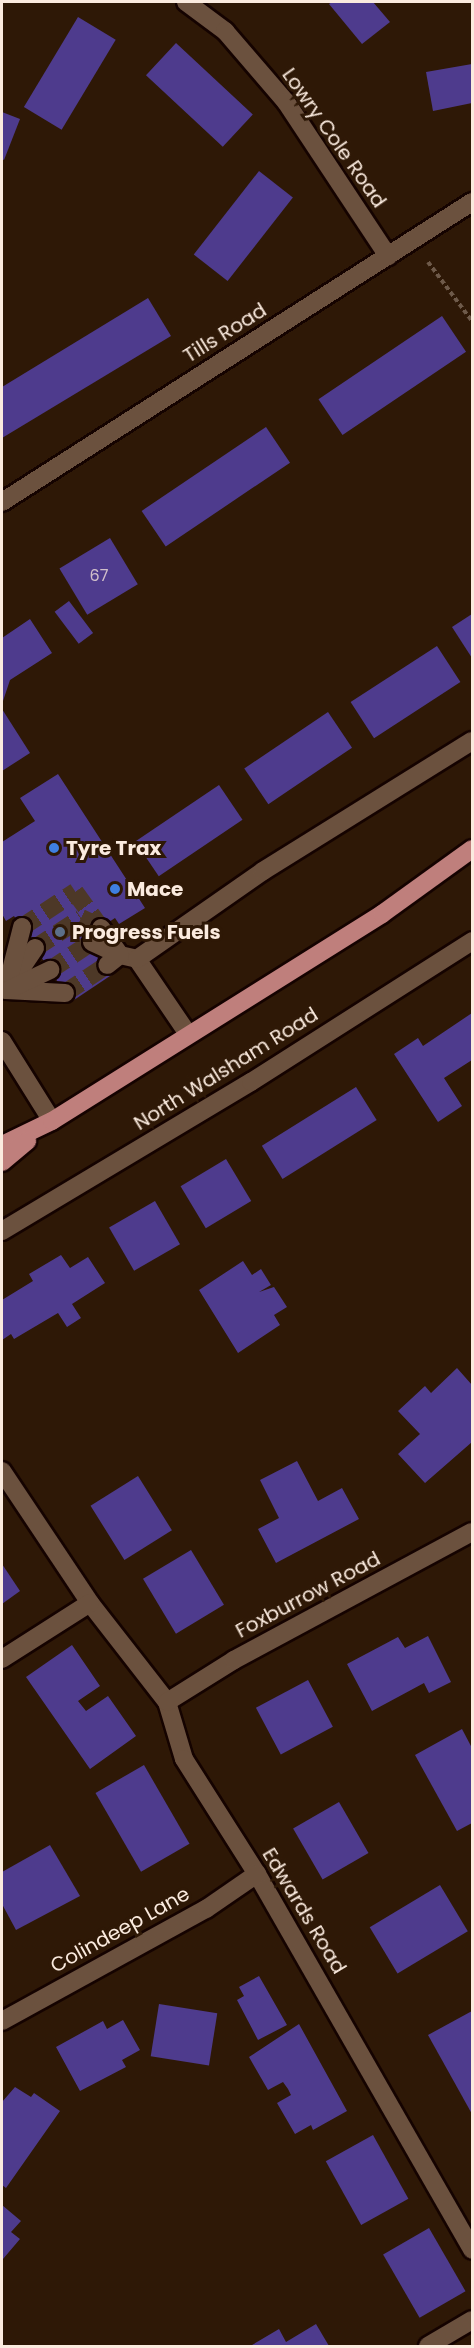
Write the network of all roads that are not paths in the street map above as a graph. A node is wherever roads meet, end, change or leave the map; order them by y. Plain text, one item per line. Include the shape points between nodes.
1 (186, 2) edge
2 (472, 202) edge
3 (388, 256) junction
4 (2, 502) edge
5 (472, 741) edge
6 (472, 849) edge
7 (22, 927) tunnel mouth
8 (97, 935) tunnel mouth
9 (472, 941) edge
10 (35, 948) tunnel mouth
11 (122, 960) junction
12 (50, 970) tunnel mouth
13 (4, 992) edge
14 (65, 993) tunnel mouth
15 (188, 1034) junction
16 (4, 1048) edge
17 (52, 1121) junction
18 (2, 1145) edge
19 (2, 1162) edge
20 (2, 1231) edge
21 (2, 1471) edge
22 (472, 1532) edge
23 (90, 1603) junction
24 (2, 1659) edge
25 (168, 1702) junction
26 (257, 1874) junction
27 (2, 2021) edge
28 (472, 2250) edge
29 (472, 2320) edge
30 (428, 2346) edge

1 - 3 street, Lowry Cole Road via 225,31 286,102
2 - 3 street, Tills Road
3 - 4 street, Tills Road
5 - 11 street
6 - 15 main road via 382,914
7 - 13 street
8 - 11 street
9 - 20 street, North Walsham Road via 251,1082
10 - 13 street
11 - 15 street
12 - 13 street
13 - 14 street
15 - 17 main road
16 - 17 street
17 - 18 main road
17 - 19 main road
21 - 23 street, Edwards Road
22 - 25 street, Foxburrow Road via 234,1660
23 - 24 street
23 - 25 street, Edwards Road
25 - 26 street, Edwards Road via 184,1759
26 - 27 street, Colindeep Lane via 206,1909
26 - 28 street, Edwards Road
29 - 30 street

